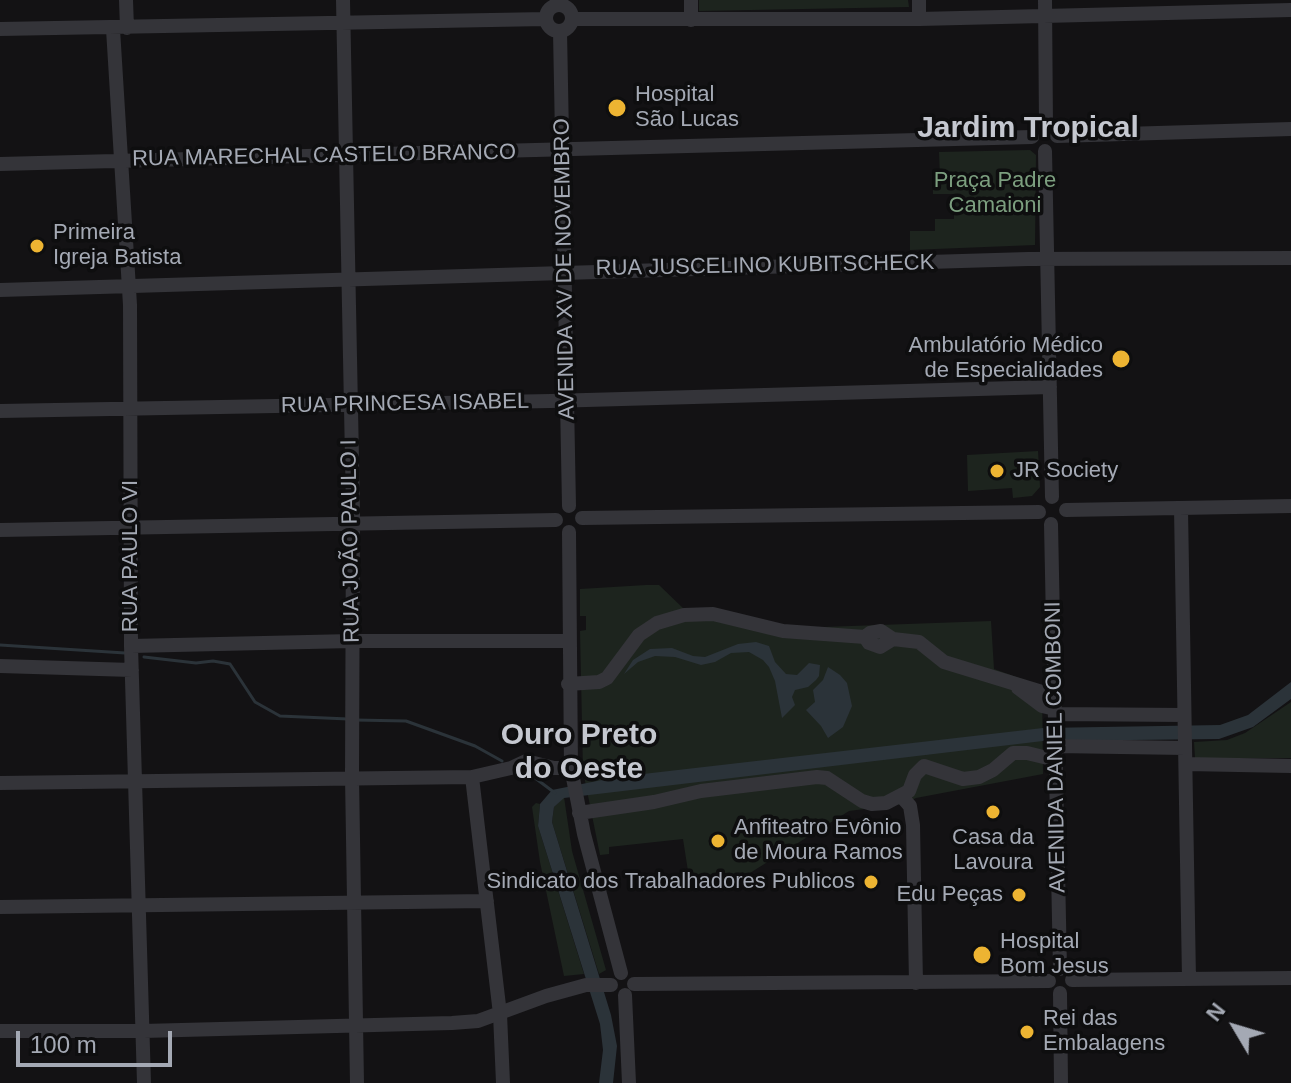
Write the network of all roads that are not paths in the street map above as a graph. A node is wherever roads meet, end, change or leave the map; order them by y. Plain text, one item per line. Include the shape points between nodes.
1 (126, 0) edge
2 (343, 0) edge
3 (691, 0) edge
4 (919, 0) edge
5 (1045, 8) edge
6 (559, 9) edge
7 (1291, 10) edge
8 (919, 19) junction
9 (691, 20) junction
10 (343, 25) junction
11 (120, 28) junction
12 (0, 29) edge
13 (1291, 129) edge
14 (1051, 131) junction
15 (1032, 137) junction
16 (564, 151) junction
17 (1045, 151) junction
18 (345, 156) junction
19 (122, 160) junction
20 (0, 164) edge
21 (1291, 258) edge
22 (1047, 259) junction
23 (566, 271) junction
24 (347, 278) junction
25 (129, 286) junction
26 (0, 290) edge
27 (1050, 387) junction
28 (567, 401) junction
29 (350, 405) junction
30 (130, 409) junction
31 (0, 411) edge
32 (1052, 497) junction
33 (569, 506) junction
34 (1291, 506) edge
35 (1181, 509) junction
36 (1066, 510) junction
37 (1039, 512) junction
38 (582, 518) junction
39 (556, 520) junction
40 (352, 523) junction
41 (1051, 524) junction
42 (131, 526) junction
43 (0, 530) edge
44 (569, 532) junction
45 (352, 641) junction
46 (568, 641) junction
47 (131, 646) junction
48 (0, 666) edge
49 (132, 670) junction
50 (568, 684) junction
51 (1184, 719) junction
52 (1056, 727) junction
53 (1185, 744) junction
54 (1186, 764) junction
55 (1291, 766) edge
56 (352, 777) junction
57 (472, 777) junction
58 (135, 780) junction
59 (0, 783) edge
60 (574, 783) junction
61 (902, 797) junction
62 (579, 813) junction
63 (354, 901) junction
64 (487, 901) junction
65 (139, 904) junction
66 (0, 907) edge
67 (1060, 969) junction
68 (621, 973) junction
69 (1291, 978) edge
70 (1189, 979) junction
71 (1072, 980) junction
72 (1049, 981) junction
73 (916, 983) junction
74 (607, 984) junction
75 (629, 989) junction
76 (1060, 993) junction
77 (500, 1014) junction
78 (357, 1025) junction
79 (0, 1031) edge
80 (143, 1031) junction
81 (144, 1083) edge
82 (357, 1083) edge
83 (503, 1083) edge
84 (629, 1083) edge
85 (1061, 1083) edge

1 - 11 street, RUA PAULO VI
2 - 10 street, RUA JOÃO PAULO I
3 - 9 street
4 - 8 street
5 - 7 street
5 - 8 street
5 - 14 street
6 - 9 street
6 - 10 street
6 - 16 street, AVENIDA XV DE NOVEMBRO via 570,26 560,31
8 - 9 street
10 - 11 street
10 - 18 street, RUA JOÃO PAULO I
11 - 12 street
11 - 19 street, RUA PAULO VI
13 - 14 street
14 - 15 street via 1038,128
14 - 17 street via 1055,145
15 - 16 street, RUA MARECHAL CASTELO BRANCO
15 - 17 street
16 - 18 street, RUA MARECHAL CASTELO BRANCO
16 - 23 street, AVENIDA XV DE NOVEMBRO
17 - 22 street
18 - 19 street, RUA MARECHAL CASTELO BRANCO
18 - 24 street, RUA JOÃO PAULO I
19 - 20 street, RUA MARECHAL CASTELO BRANCO
19 - 25 street, RUA PAULO VI
21 - 22 street, RUA JUSCELINO KUBITSCHECK
22 - 23 street, RUA JUSCELINO KUBITSCHECK
22 - 27 street
23 - 24 street, RUA JUSCELINO KUBITSCHECK
23 - 28 street, AVENIDA XV DE NOVEMBRO
24 - 25 street, RUA JUSCELINO KUBITSCHECK
24 - 29 street, RUA JOÃO PAULO I
25 - 26 street, RUA JUSCELINO KUBITSCHECK
25 - 30 street, RUA PAULO VI
27 - 28 street, RUA PRINCESA ISABEL
27 - 32 street
28 - 29 street, RUA PRINCESA ISABEL
28 - 33 street, AVENIDA XV DE NOVEMBRO
29 - 30 street, RUA PRINCESA ISABEL
29 - 40 street, RUA JOÃO PAULO I
30 - 31 street, RUA PRINCESA ISABEL
30 - 42 street, RUA PAULO VI
32 - 36 street
32 - 37 street via 1041,503
33 - 38 street
33 - 39 street
34 - 35 street
35 - 36 street
35 - 51 street
36 - 41 street via 1064,518
37 - 38 street
37 - 41 street
38 - 44 street
39 - 40 street
39 - 44 street
40 - 42 street
40 - 45 street, RUA JOÃO PAULO I
41 - 52 street, AVENIDA DANIEL COMBONI
42 - 43 street
42 - 47 street, RUA PAULO VI
44 - 46 street
45 - 46 street
45 - 47 street
45 - 56 street, RUA JOÃO PAULO I
46 - 50 street
47 - 49 street, RUA PAULO VI
48 - 49 street
49 - 58 street, RUA PAULO VI
50 - 52 street via 607,678 639,635 657,623 713,614 783,631 865,637 881,631 893,639 919,642 944,662 1011,683
50 - 60 street
51 - 52 street
51 - 53 street
52 - 53 street
52 - 61 street via 1027,753 1013,753 979,777 963,779 924,766
52 - 67 street, AVENIDA DANIEL COMBONI
53 - 54 street
54 - 55 street
54 - 70 street
56 - 57 street
56 - 58 street
56 - 63 street, RUA JOÃO PAULO I
57 - 60 street via 526,761 554,768
57 - 64 street
58 - 59 street
58 - 65 street, RUA PAULO VI
60 - 62 street
61 - 62 street via 865,802 817,777
61 - 73 street via 910,806 913,825
62 - 68 street
63 - 64 street
63 - 65 street
63 - 78 street, RUA JOÃO PAULO I
64 - 77 street
65 - 66 street
65 - 80 street, RUA PAULO VI
67 - 71 street
67 - 72 street
68 - 74 street
68 - 75 street via 631,977
69 - 70 street
70 - 71 street
71 - 76 street
72 - 73 street
72 - 76 street
73 - 75 street
74 - 75 street via 617,994
74 - 77 street via 546,996
75 - 84 street
76 - 85 street
77 - 78 street via 478,1021
77 - 83 street
78 - 80 street
78 - 82 street, RUA JOÃO PAULO I
79 - 80 street
80 - 81 street, RUA PAULO VI

